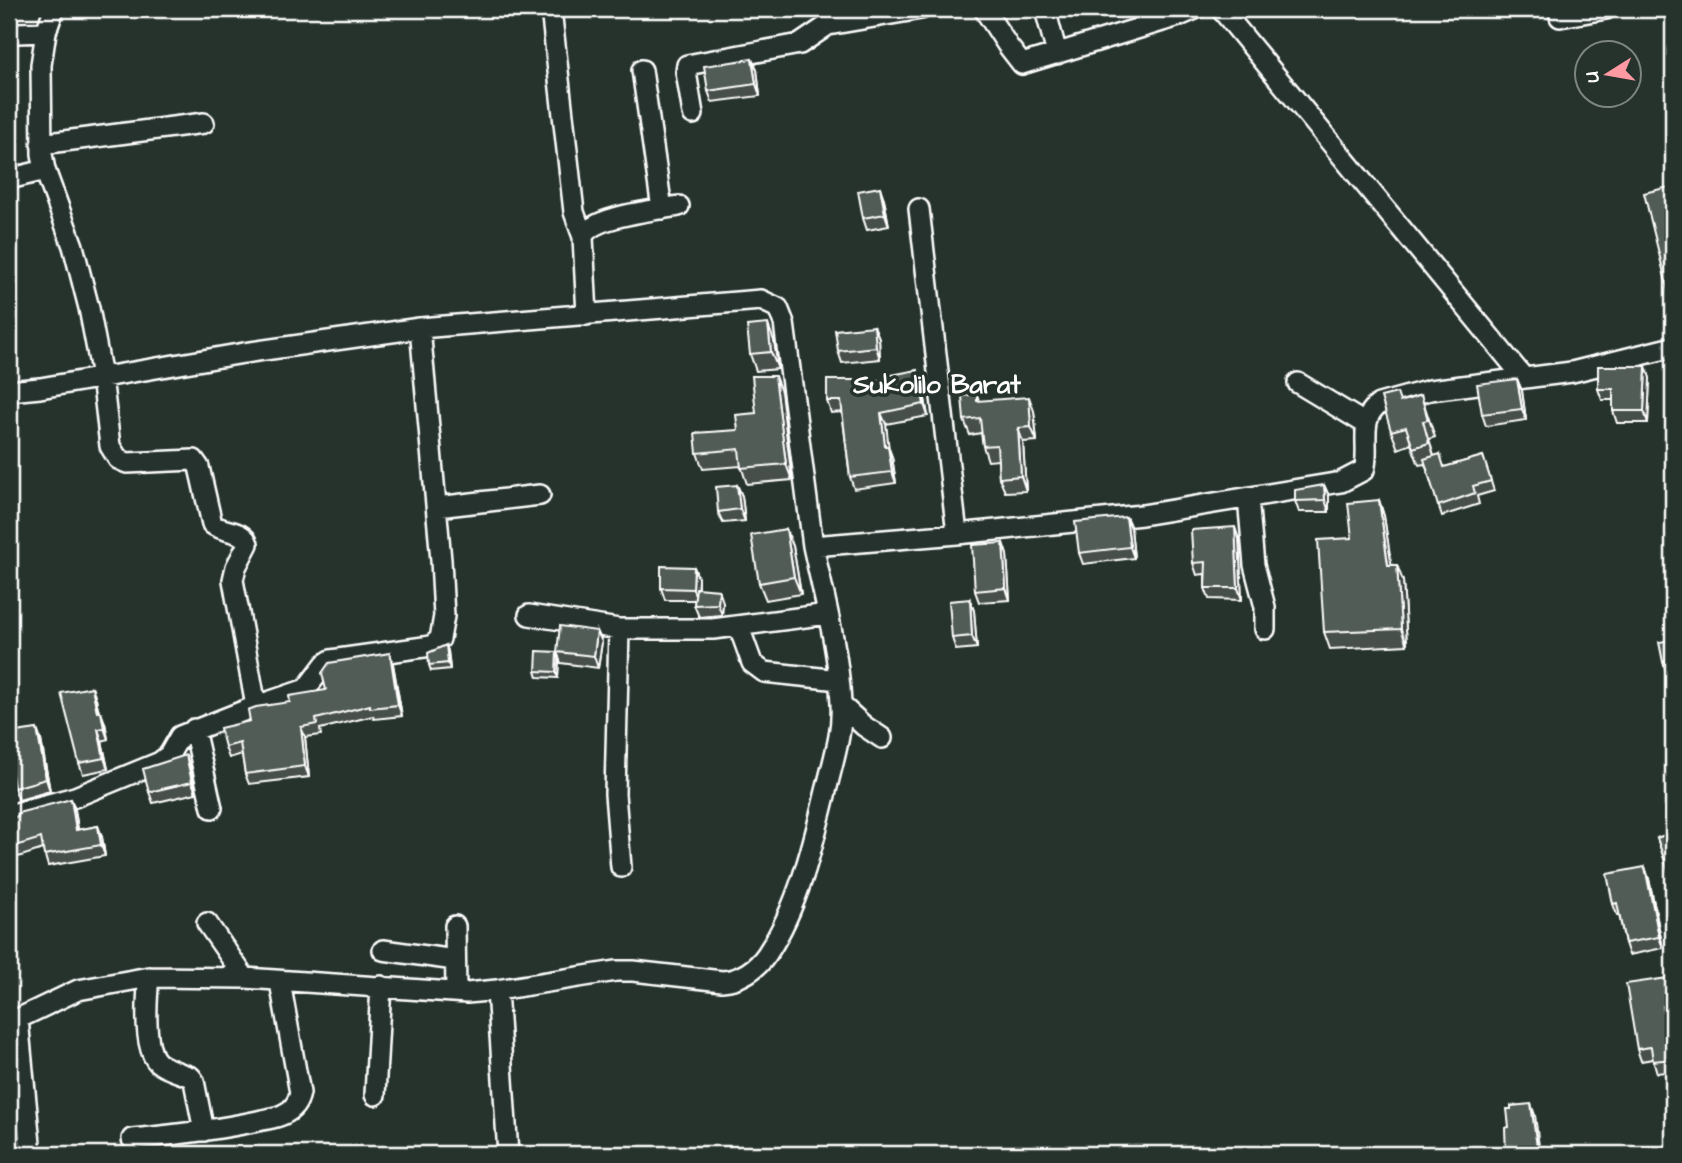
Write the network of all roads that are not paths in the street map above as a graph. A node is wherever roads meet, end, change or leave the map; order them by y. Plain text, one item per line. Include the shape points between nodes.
1 (54, 9) edge
2 (551, 9) edge
3 (921, 9) edge
4 (984, 9) edge
5 (1045, 9) edge
6 (1195, 9) edge
7 (1221, 9) edge
8 (1606, 9) edge
9 (1560, 17) dead end
10 (17, 33) dead end
11 (46, 33) junction
12 (1057, 54) junction
13 (642, 69) dead end
14 (693, 114) dead end
15 (204, 123) dead end
16 (41, 145) junction
17 (45, 170) junction
18 (9, 180) edge
19 (919, 209) dead end
20 (583, 237) junction
21 (587, 315) junction
22 (420, 328) junction
23 (1673, 347) edge
24 (102, 376) junction
25 (1524, 378) junction
26 (1298, 383) dead end
27 (9, 391) edge
28 (1366, 424) junction
29 (540, 495) dead end
30 (1248, 498) junction
31 (437, 507) junction
32 (957, 534) junction
33 (813, 546) junction
34 (828, 614) junction
35 (529, 615) dead end
36 (739, 627) junction
37 (619, 629) junction
38 (1265, 629) dead end
39 (839, 680) junction
40 (256, 706) junction
41 (842, 706) junction
42 (194, 729) junction
43 (882, 738) dead end
44 (212, 808) dead end
45 (9, 815) edge
46 (621, 867) dead end
47 (207, 923) dead end
48 (455, 926) dead end
49 (383, 950) dead end
50 (455, 960) junction
51 (149, 977) junction
52 (246, 978) junction
53 (281, 982) junction
54 (381, 986) junction
55 (497, 990) junction
56 (456, 992) junction
57 (13, 1021) edge
58 (375, 1095) dead end
59 (204, 1131) junction
60 (132, 1139) dead end
61 (31, 1154) edge
62 (508, 1154) edge

1 - 11 street
2 - 20 street via 574,212
3 - 14 street via 828,25 800,44 687,65
4 - 12 street via 1020,62
5 - 12 street
6 - 12 street
7 - 25 street
8 - 9 street
10 - 11 street
11 - 16 street via 40,65
13 - 20 street via 670,208 609,219 586,229
15 - 16 street
16 - 17 street
17 - 18 street
17 - 24 street via 82,278
19 - 32 street
20 - 21 street
21 - 22 street
21 - 33 street via 744,300 761,300 778,308 784,323
22 - 24 street
22 - 31 street
23 - 25 street via 1573,372
24 - 27 street
24 - 40 street via 110,446 118,459 134,464 194,460 212,524 247,538 233,580
25 - 28 street via 1430,390 1379,404
26 - 28 street
28 - 30 street via 1366,462 1360,473 1341,482
29 - 31 street
30 - 32 street via 1142,515
30 - 38 street
31 - 40 street via 443,616 437,642 331,660 306,689
32 - 33 street
33 - 34 street
34 - 36 street
34 - 39 street
35 - 37 street
36 - 37 street
36 - 39 street via 752,663 764,672
37 - 46 street via 615,794
39 - 41 street
40 - 42 street
41 - 43 street
41 - 55 street via 832,766 804,872 783,925 766,955 749,972 722,981 603,972
42 - 44 street
42 - 45 street via 176,740 160,762 75,797
47 - 52 street
48 - 50 street
49 - 50 street
50 - 56 street
51 - 52 street
51 - 57 street via 88,987
51 - 59 street via 147,1026 153,1054 160,1064 194,1081
52 - 53 street
53 - 54 street
53 - 59 street via 300,1093 297,1103 284,1115
54 - 56 street
54 - 58 street
55 - 56 street
55 - 62 street
57 - 61 street
59 - 60 street

